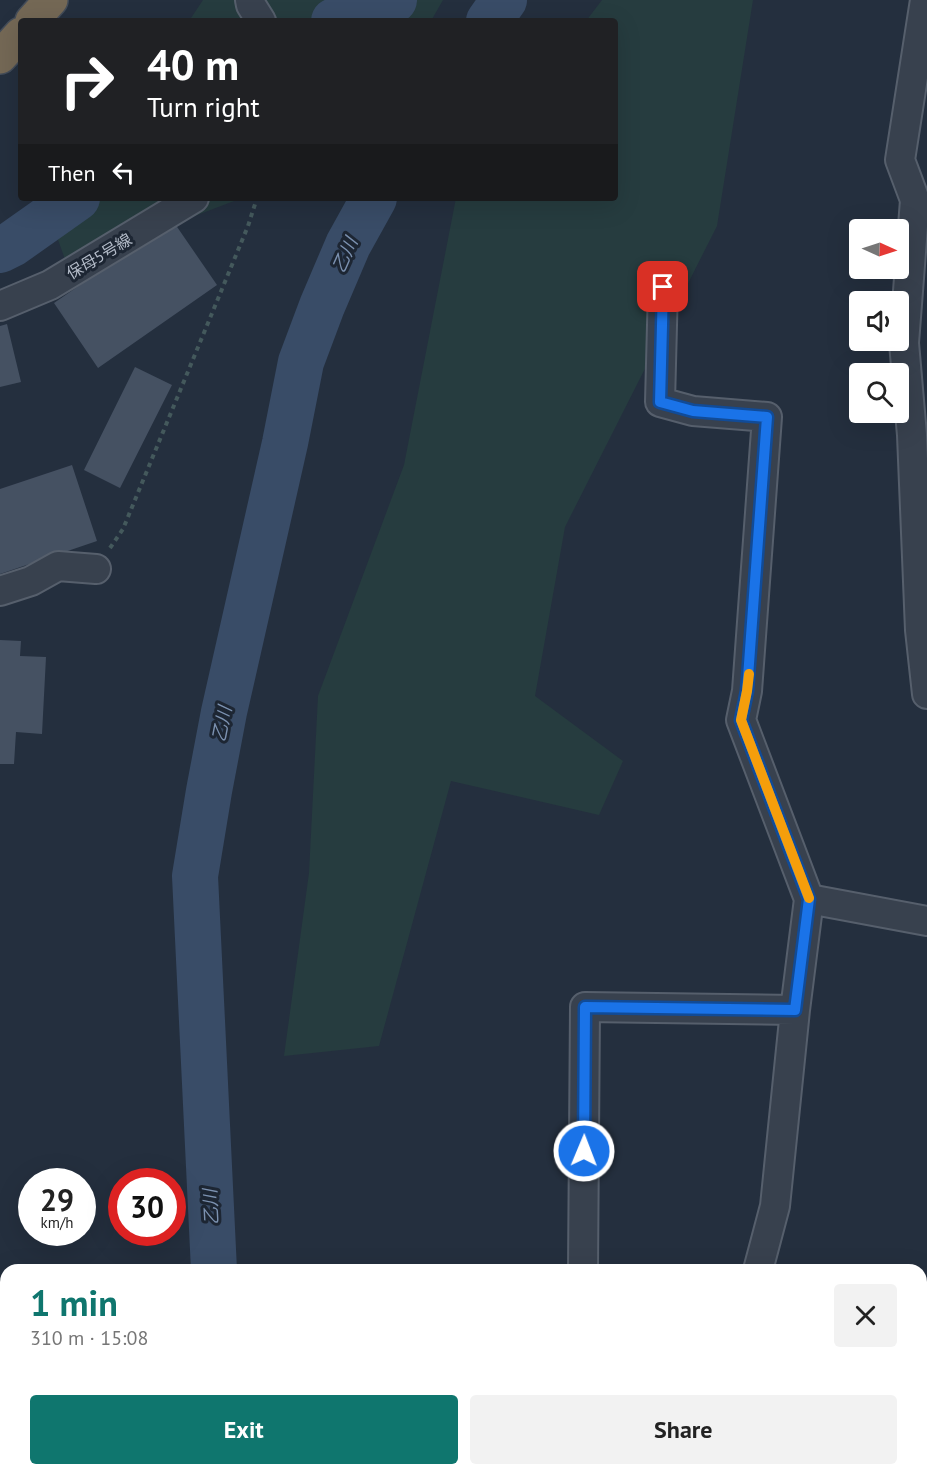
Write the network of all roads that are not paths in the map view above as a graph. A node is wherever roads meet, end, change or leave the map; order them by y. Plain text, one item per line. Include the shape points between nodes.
1 (51, 0) edge
2 (925, 0) edge
3 (35, 18) edge
4 (18, 37) edge
5 (0, 57) edge
6 (190, 201) edge
7 (663, 287) dead end
8 (0, 306) edge
9 (96, 569) road end
10 (0, 591) edge
11 (927, 694) edge
12 (809, 899) junction
13 (927, 921) edge
14 (795, 1010) junction
15 (583, 1264) edge
16 (760, 1264) edge

1 - 3 highway
2 - 11 street via 900,160 915,200 904,343
4 - 5 highway
6 - 8 street, 保母5号線 via 50,285
7 - 12 street via 660,402 693,411 767,417 747,691 741,720
9 - 10 street via 58,567
12 - 13 street
12 - 14 street
14 - 15 street via 585,1007
14 - 16 street via 775,1206

